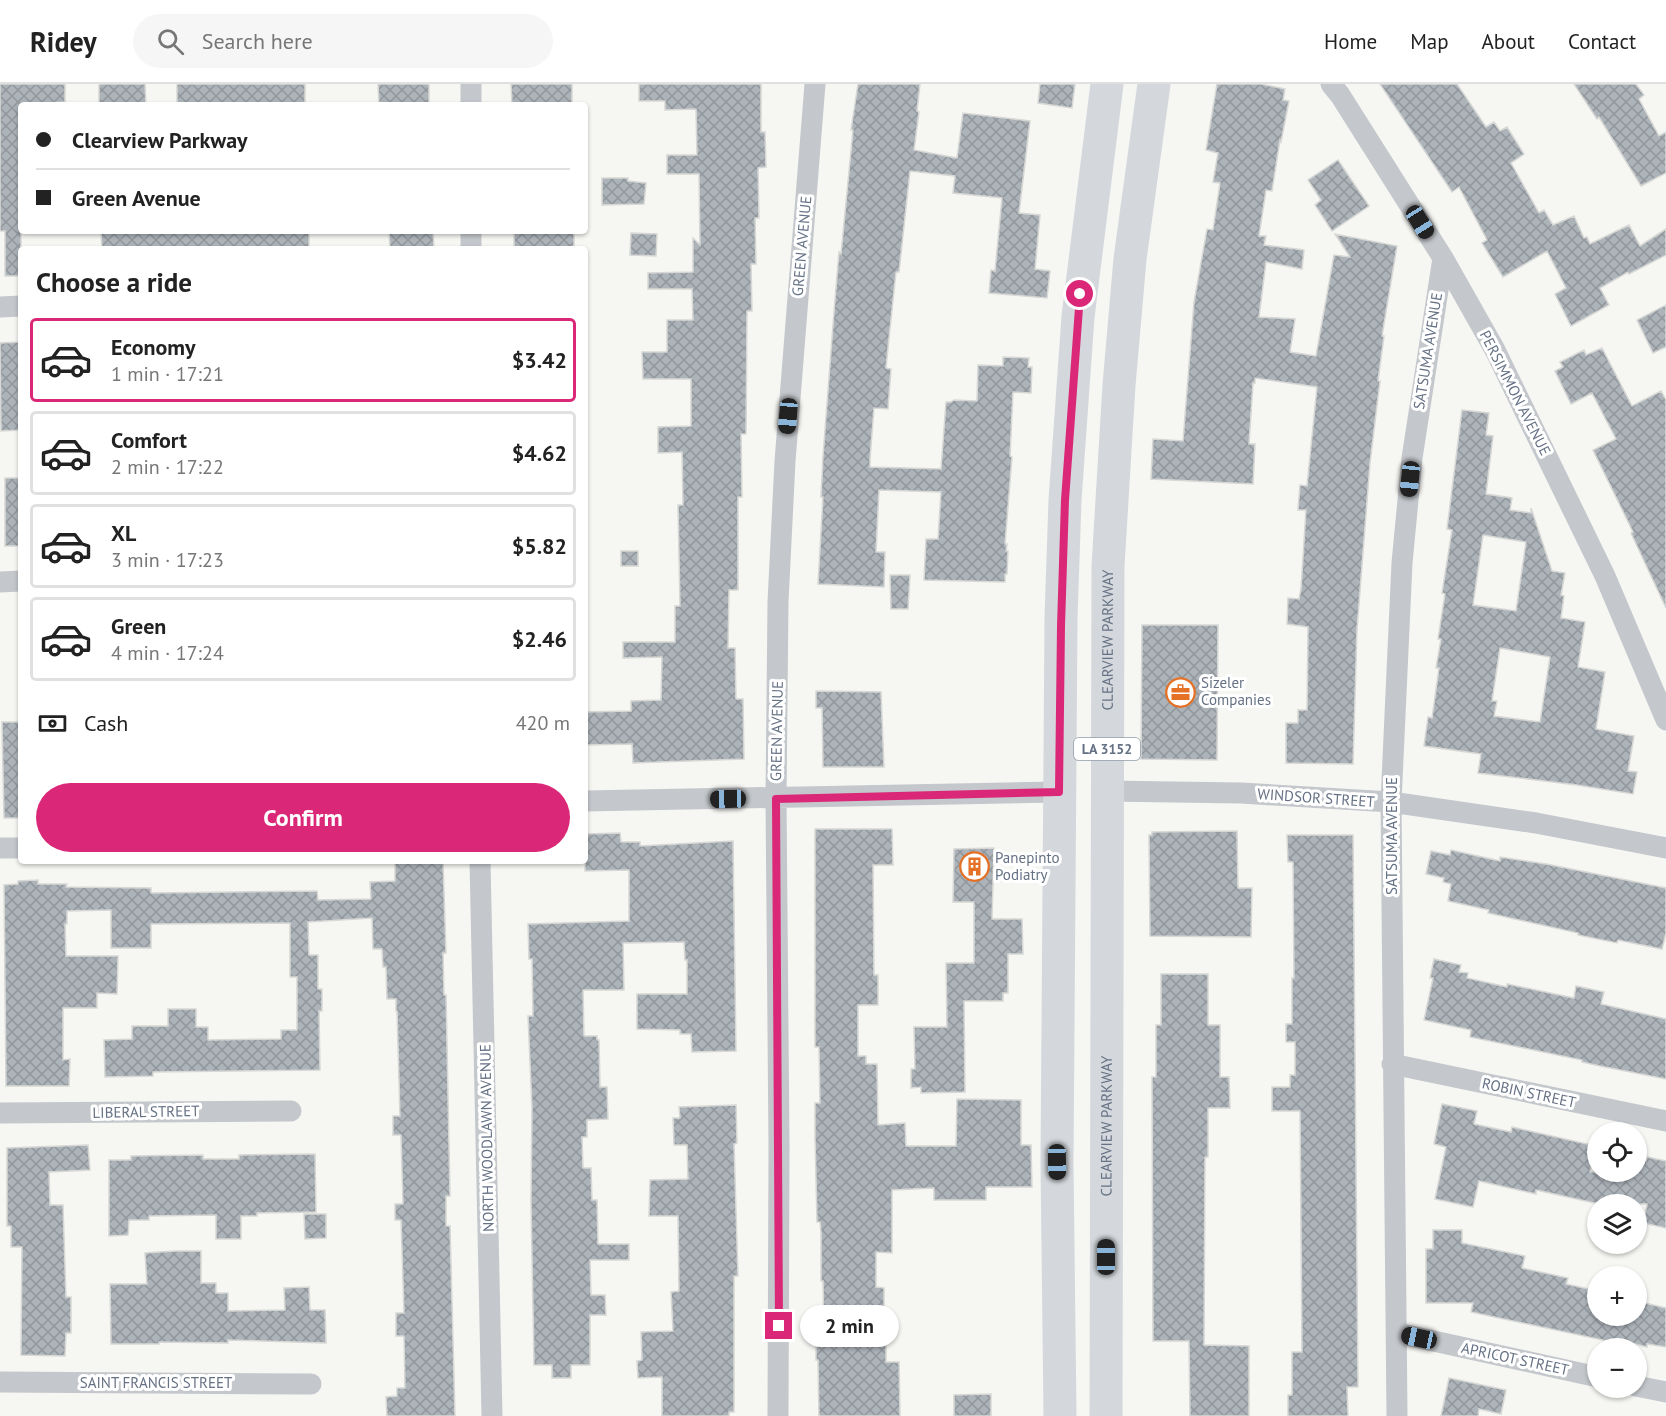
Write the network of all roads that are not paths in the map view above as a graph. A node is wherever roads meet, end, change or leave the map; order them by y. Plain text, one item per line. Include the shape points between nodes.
1 (471, 84) edge
2 (815, 84) edge
3 (1107, 84) edge
4 (1154, 84) edge
5 (1331, 84) edge
6 (471, 102) edge
7 (1443, 258) junction
8 (18, 306) edge
9 (0, 307) edge
10 (18, 581) edge
11 (0, 582) edge
12 (1059, 698) junction
13 (1666, 720) edge
14 (1106, 791) junction
15 (1059, 792) junction
16 (776, 799) junction
17 (588, 801) edge
18 (1391, 802) junction
19 (0, 848) edge
20 (18, 848) edge
21 (1666, 848) edge
22 (480, 864) edge
23 (1107, 885) junction
24 (1392, 1064) junction
25 (291, 1111) dead end
26 (0, 1113) edge
27 (1666, 1122) edge
28 (1397, 1334) junction
29 (1587, 1375) edge
30 (0, 1382) edge
31 (311, 1384) dead end
32 (1647, 1388) edge
33 (1666, 1392) edge
34 (499, 1415) edge
35 (778, 1416) edge
36 (1060, 1416) edge
37 (1106, 1416) edge
38 (1396, 1416) edge

1 - 6 street
2 - 16 street, GREEN AVENUE via 785,461 778,602
3 - 12 highway, LA 3152 via 1078,317 1065,500
4 - 14 highway, CLEARVIEW PARKWAY / LA 3152 via 1130,259 1119,385 1108,566
5 - 7 street, PERSIMMON AVENUE
7 - 13 street, PERSIMMON AVENUE via 1495,350 1605,576
7 - 18 street, SATSUMA AVENUE via 1412,458 1402,563
8 - 9 street
10 - 11 street
12 - 14 highway via 1079,716 1079,771 1083,782
12 - 15 highway, LA 3152
14 - 18 street, WINDSOR STREET via 1241,793
14 - 23 highway, CLEARVIEW PARKWAY / LA 3152
15 - 16 street
15 - 23 highway via 1083,803 1088,818 1089,870
15 - 36 highway, LA 3152
16 - 17 street
16 - 35 street, GREEN AVENUE
18 - 21 street, WINDSOR STREET via 1536,823
18 - 24 street, SATSUMA AVENUE
19 - 20 street
22 - 34 street, NORTH WOODLAWN AVENUE
23 - 37 highway, CLEARVIEW PARKWAY / LA 3152
24 - 27 street, ROBIN STREET
24 - 28 street, SATSUMA AVENUE
25 - 26 street, LIBERAL STREET
28 - 29 street, APRICOT STREET
28 - 38 street, SATSUMA AVENUE
30 - 31 street, SAINT FRANCIS STREET
32 - 33 street

